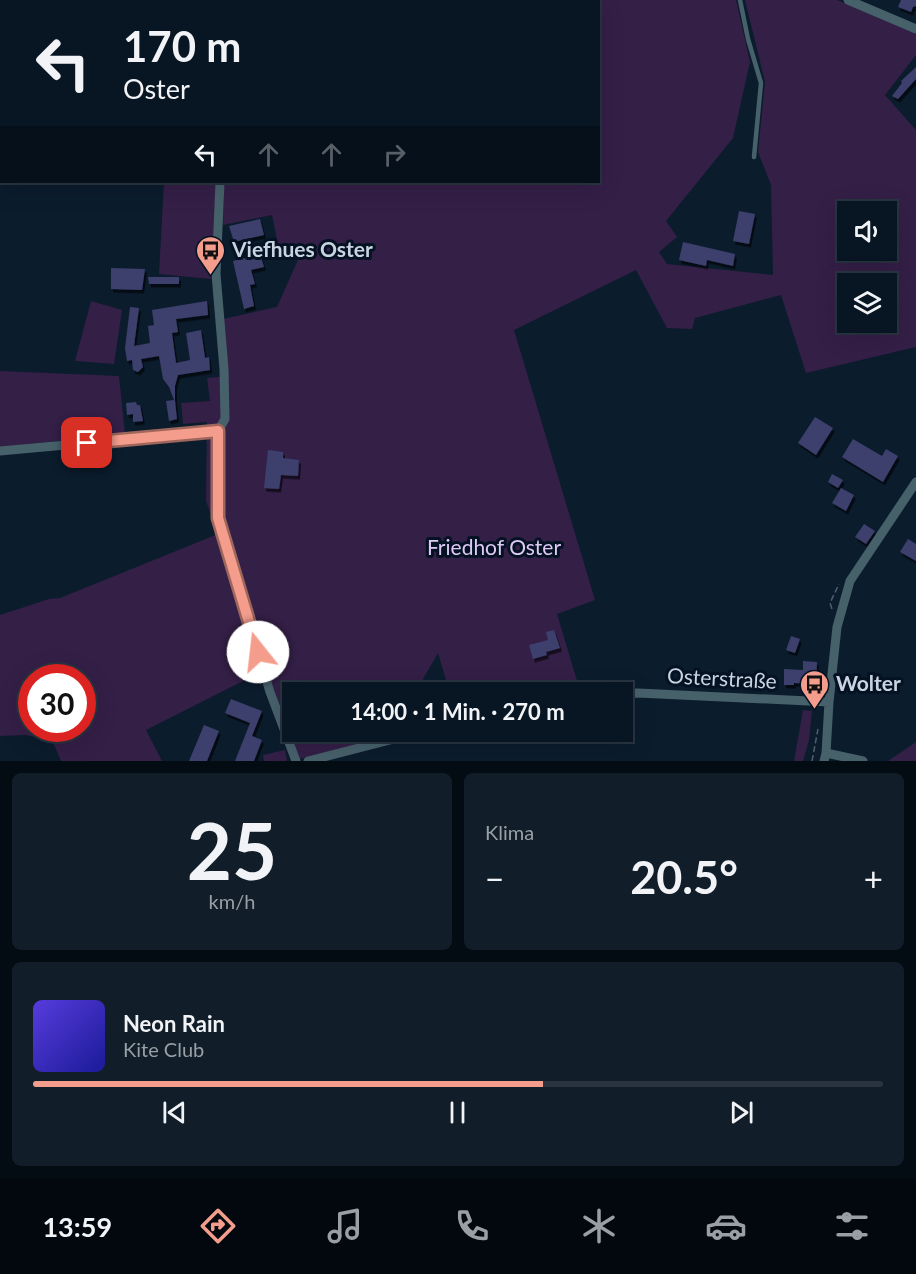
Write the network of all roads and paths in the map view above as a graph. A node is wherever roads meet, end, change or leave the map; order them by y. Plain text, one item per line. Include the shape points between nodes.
1 (740, 0) edge
2 (848, 0) edge
3 (916, 28) edge
4 (754, 157) dead end
5 (220, 183) edge
6 (218, 431) junction
7 (0, 451) edge
8 (916, 482) edge
9 (633, 693) edge
10 (829, 702) junction
11 (382, 742) edge
12 (825, 757) edge
13 (296, 761) edge
14 (308, 761) edge
15 (863, 761) edge

1 - 4 lane via 761,83
2 - 3 street
5 - 6 street via 216,274 225,419
6 - 7 street
6 - 13 street via 218,518 270,692
8 - 10 street via 850,581 837,627
9 - 10 street, Osterstraße
10 - 12 street
11 - 14 street
12 - 15 street

